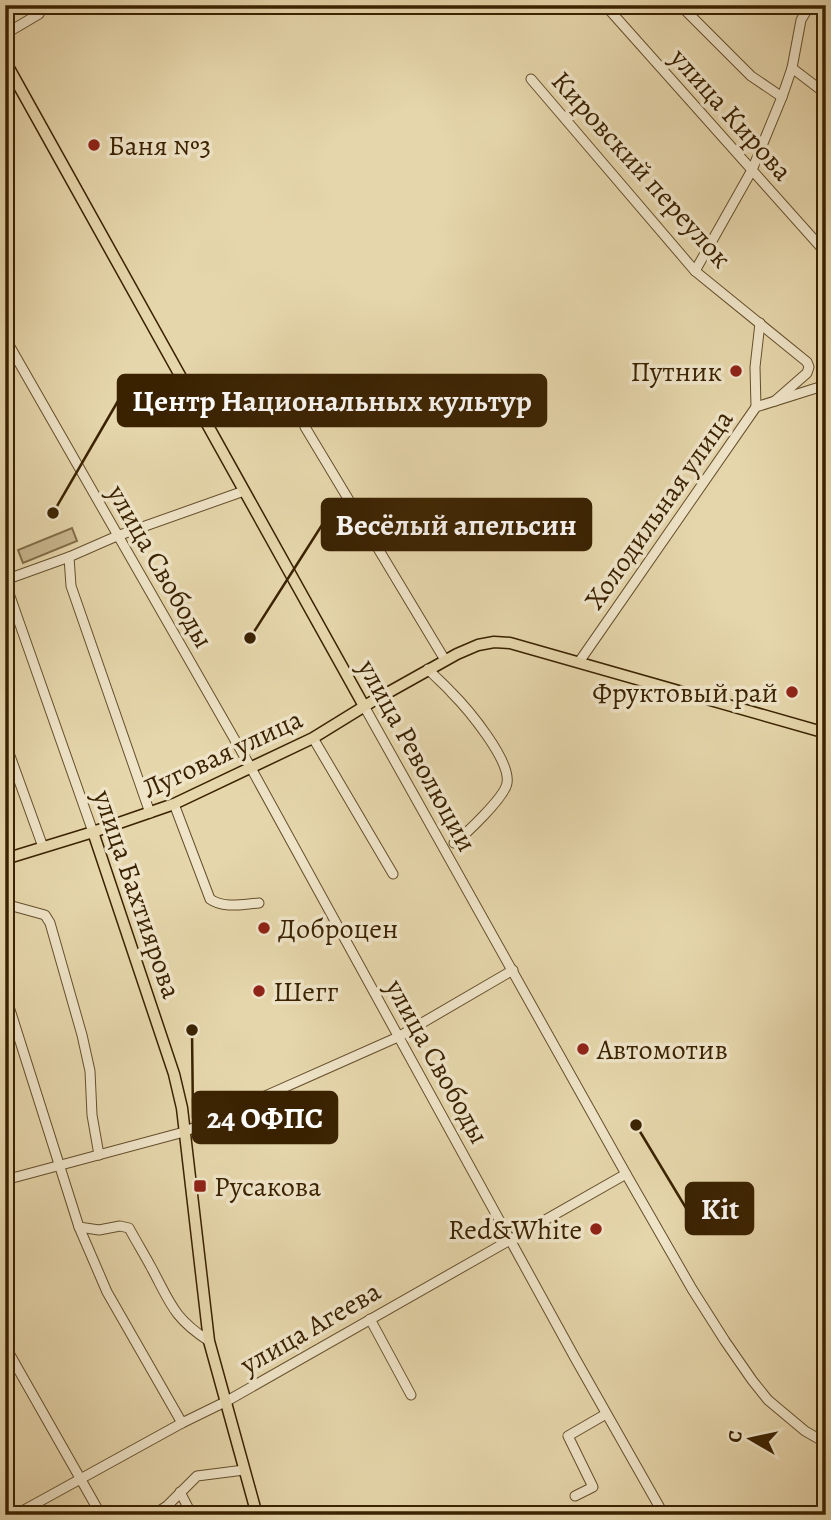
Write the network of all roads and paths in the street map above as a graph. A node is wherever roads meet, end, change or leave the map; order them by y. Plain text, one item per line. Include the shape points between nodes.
1 (605, 5) edge
2 (680, 5) edge
3 (810, 5) edge
4 (41, 9) edge
5 (5, 34) edge
6 (5, 61) edge
7 (792, 68) junction
8 (531, 79) dead end
9 (826, 94) edge
10 (782, 97) junction
11 (752, 170) junction
12 (826, 253) edge
13 (695, 271) junction
14 (760, 323) junction
15 (5, 338) edge
16 (826, 385) edge
17 (775, 401) junction
18 (756, 407) junction
19 (305, 428) dead end
20 (244, 491) junction
21 (117, 536) junction
22 (69, 557) junction
23 (5, 581) edge
24 (445, 660) junction
25 (579, 662) junction
26 (428, 669) junction
27 (364, 706) junction
28 (826, 733) edge
29 (313, 737) junction
30 (5, 742) edge
31 (251, 768) junction
32 (174, 804) junction
33 (150, 813) junction
34 (93, 832) junction
35 (454, 843) dead end
36 (43, 847) junction
37 (5, 859) edge
38 (393, 874) dead end
39 (259, 903) dead end
40 (5, 904) edge
41 (513, 970) junction
42 (5, 994) edge
43 (398, 1037) junction
44 (184, 1132) junction
45 (99, 1154) junction
46 (59, 1166) junction
47 (626, 1174) junction
48 (5, 1180) edge
49 (79, 1227) junction
50 (510, 1239) junction
51 (370, 1319) junction
52 (209, 1341) junction
53 (5, 1346) edge
54 (411, 1395) dead end
55 (226, 1401) junction
56 (606, 1414) junction
57 (182, 1423) junction
58 (826, 1443) edge
59 (244, 1470) junction
60 (80, 1478) junction
61 (180, 1492) junction
62 (575, 1496) dead end
63 (15, 1515) edge
64 (101, 1515) edge
65 (153, 1515) edge
66 (192, 1515) edge
67 (257, 1515) edge
68 (664, 1515) edge

1 - 11 street, улица Кирова
2 - 10 street via 751,76
3 - 7 street via 801,20
4 - 5 street
6 - 20 main road, улица Революции
7 - 9 street
7 - 10 street
8 - 13 street, Кировский переулок
10 - 11 street
11 - 12 street, улица Кирова
11 - 13 street
13 - 14 street, Кировский переулок
14 - 17 street, Кировский переулок via 809,367 804,377
14 - 18 street
15 - 21 street, улица Свободы
16 - 17 street, Холодильная улица
17 - 18 street, Холодильная улица
18 - 25 street, Холодильная улица
19 - 24 street
20 - 21 street
20 - 27 main road, улица Революции
21 - 22 street
21 - 31 street, улица Свободы
22 - 23 street
22 - 33 street via 71,586
23 - 34 street, улица Бахтиярова
24 - 25 main road, Луговая улица via 494,642
24 - 26 main road, Луговая улица
25 - 28 main road, Луговая улица
26 - 27 main road, Луговая улица
26 - 35 street via 475,720 508,773 508,786
27 - 29 main road, Луговая улица
27 - 41 street, улица Революции
29 - 31 main road, Луговая улица
29 - 38 street
30 - 36 street
31 - 32 main road, Луговая улица
31 - 43 street, улица Свободы
32 - 33 main road, Луговая улица
32 - 39 street via 210,899 224,905
33 - 34 main road, Луговая улица
34 - 36 main road, Луговая улица
34 - 44 main road, улица Бахтиярова via 174,1074
36 - 37 main road, Луговая улица
40 - 45 street via 45,915 50,923 90,1071
41 - 43 street
41 - 47 street, улица Революции
42 - 46 street
43 - 44 street
43 - 50 street, улица Свободы
44 - 45 street
44 - 52 main road, улица Бахтиярова
45 - 46 street
46 - 48 street
46 - 49 street
47 - 50 street, улица Агеева
47 - 58 street, улица Революции via 692,1289 752,1380 768,1400
49 - 52 street via 129,1228 169,1305
49 - 57 street via 107,1292
50 - 51 street, улица Агеева
50 - 56 street, улица Свободы
51 - 54 street
51 - 55 street, улица Агеева
52 - 55 main road, улица Бахтиярова
53 - 60 street
55 - 57 street, улица Агеева
55 - 59 main road, улица Бахтиярова
56 - 62 street via 568,1436 593,1487
56 - 68 street, улица Свободы
57 - 60 street, улица Агеева
59 - 61 street via 197,1476
59 - 67 main road, улица Бахтиярова
60 - 63 street, улица Агеева
60 - 64 street
61 - 65 street
61 - 66 street

